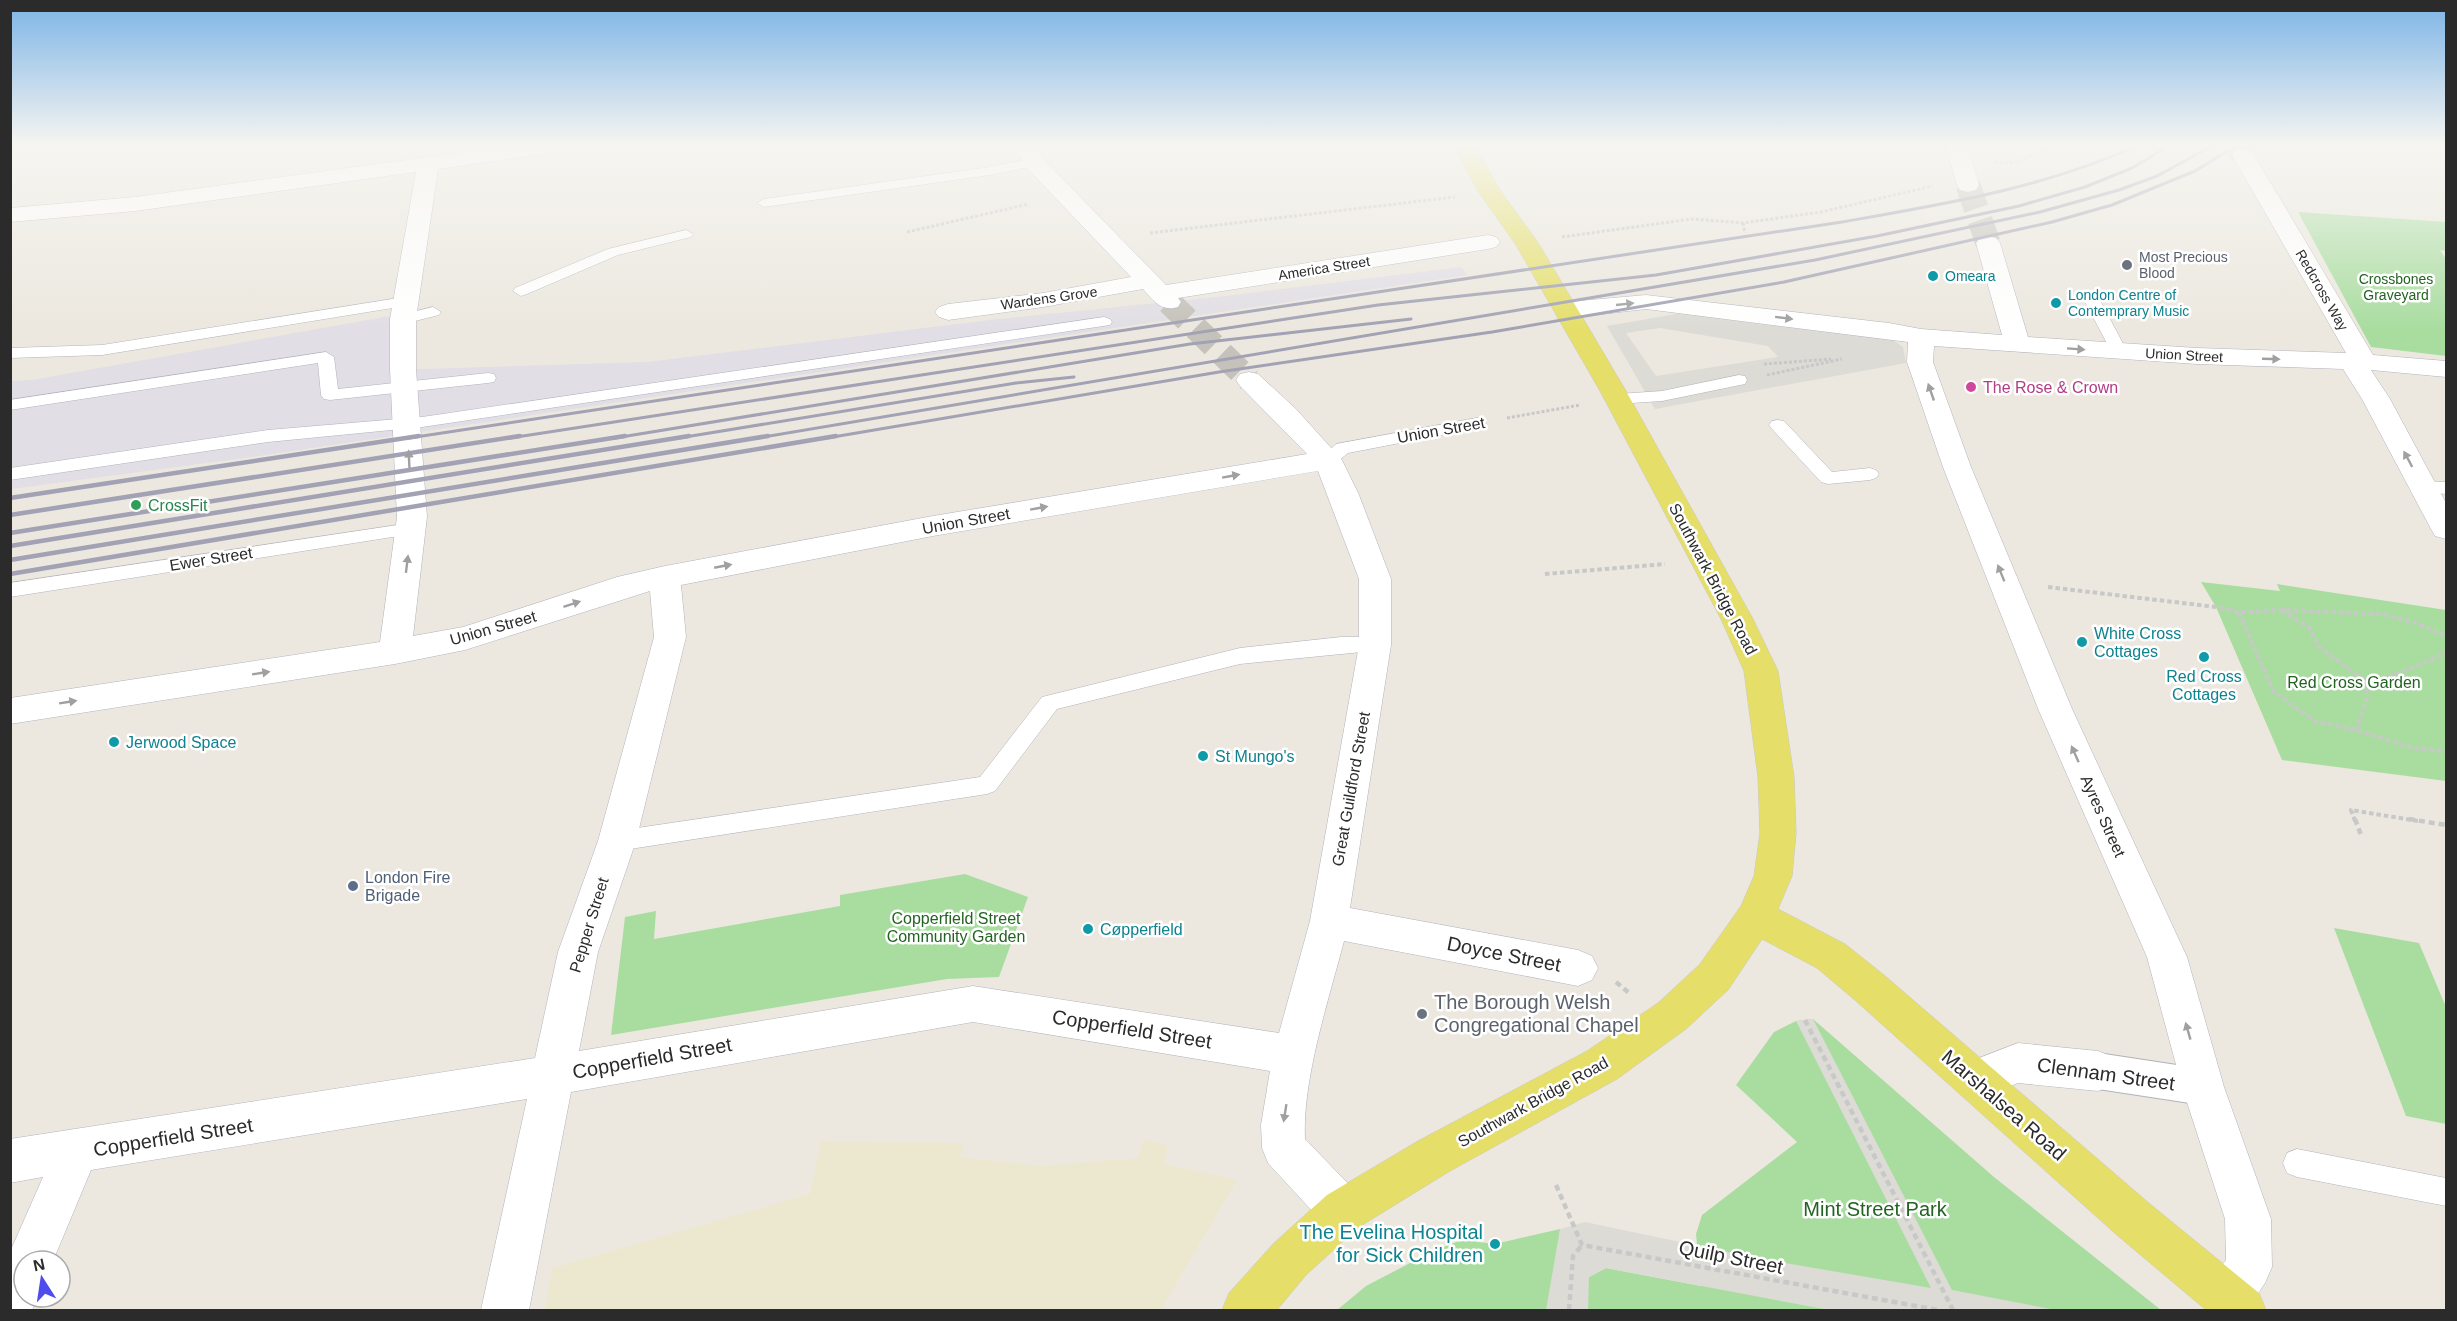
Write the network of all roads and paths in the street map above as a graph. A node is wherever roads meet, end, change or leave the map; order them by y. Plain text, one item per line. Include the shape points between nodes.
1 (116, 206) edge
2 (422, 206) edge
3 (1023, 206) edge
4 (1075, 206) edge
5 (1370, 206) edge
6 (1499, 206) edge
7 (1841, 206) edge
8 (2272, 206) edge
9 (10, 215) edge
10 (1743, 224) junction
11 (907, 232) dead end
12 (1745, 233) dead end
13 (686, 234) dead end
14 (1107, 238) junction
15 (1488, 242) dead end
16 (1525, 242) junction
17 (1988, 243) tunnel mouth
18 (521, 291) dead end
19 (1159, 292) junction
20 (2093, 302) dead end
21 (1567, 310) junction
22 (404, 311) junction
23 (433, 312) dead end
24 (948, 312) dead end
25 (1104, 322) dead end
26 (1921, 337) junction
27 (2018, 345) junction
28 (2119, 351) junction
29 (10, 353) edge
30 (2358, 362) junction
31 (1762, 364) dead end
32 (2446, 369) edge
33 (488, 378) dead end
34 (1249, 380) tunnel mouth
35 (1739, 380) joint
36 (1618, 399) junction
37 (10, 405) edge
38 (1477, 423) joint
39 (1778, 425) dead end
40 (1328, 459) junction
41 (10, 474) edge
42 (1870, 474) dead end
43 (2434, 488) edge
44 (411, 528) junction
45 (2446, 529) edge
46 (1646, 565) dead end
47 (1545, 574) dead end
48 (666, 578) junction
49 (2005, 582) junction
50 (10, 590) edge
51 (2281, 610) junction
52 (2238, 612) junction
53 (2446, 637) edge
54 (1375, 645) junction
55 (395, 652) junction
56 (2446, 652) edge
57 (2366, 681) junction
58 (10, 711) edge
59 (2356, 730) junction
60 (2446, 751) edge
61 (2446, 825) edge
62 (2361, 835) dead end
63 (617, 841) junction
64 (1756, 916) junction
65 (1329, 921) junction
66 (1578, 968) joint
67 (1805, 1020) dead end
68 (1663, 1023) junction
69 (1820, 1031) dead end
70 (1814, 1036) junction
71 (1294, 1055) junction
72 (2098, 1071) joint
73 (554, 1075) junction
74 (1976, 1079) junction
75 (2204, 1087) junction
76 (76, 1152) junction
77 (10, 1161) edge
78 (2297, 1163) dead end
79 (1556, 1185) dead end
80 (2446, 1192) edge
81 (1343, 1211) junction
82 (1582, 1245) junction
83 (35, 1249) edge
84 (2234, 1304) edge
85 (505, 1311) edge
86 (1246, 1311) edge
87 (1569, 1311) edge
88 (1938, 1311) edge
89 (1953, 1311) edge

1 - 9 street
2 - 22 street
3 - 11 path
4 - 14 street
5 - 14 path
6 - 16 main road, Southwark Bridge Road
7 - 10 path
8 - 30 street, Redcross Way
10 - 12 path
10 - 16 path via 1692,219
13 - 18 lane via 613,252
14 - 19 street
15 - 19 street, America Street
16 - 21 main road, Southwark Bridge Road
17 - 27 street
19 - 24 street, Wardens Grove
20 - 28 lane
21 -> 26 street, Union Street via 1646,302
21 - 36 main road, Southwark Bridge Road
22 - 23 lane
22 - 29 lane via 102,350
44 -> 22 street
25 - 41 lane via 434,420 268,436
26 - 27 street, Union Street
49 -> 26 street, Ayres Street via 1920,362
27 -> 28 street, Union Street
28 -> 30 street, Union Street
30 - 32 street, Union Street
43 -> 30 street, Redcross Way via 2376,399
31 - 35 path via 1850,358
33 - 37 lane via 330,395 326,357
34 - 40 street, Great Guildford Street
35 - 36 lane via 1662,396
36 - 38 path, Union Street
36 - 64 main road, Southwark Bridge Road via 1761,671 1779,828 1773,876
38 - 40 lane, Union Street via 1342,448
39 - 42 lane via 1828,478
48 -> 40 street, Union Street via 933,526
40 - 54 street, Great Guildford Street via 1375,579
43 - 45 street, Redcross Way
44 - 50 lane, Ewer Street
55 -> 44 street
46 - 47 path
55 -> 48 street, Union Street via 465,638 628,585
48 - 63 street, Pepper Street via 670,637
49 - 52 path
75 -> 49 street, Ayres Street via 2167,957 2056,711
51 - 52 path
51 - 53 path via 2382,614
51 - 57 path via 2309,627 2319,647
52 - 59 path via 2273,691 2315,721
54 - 63 lane via 1240,656 1050,703 987,784
54 - 65 street, Great Guildford Street
58 -> 55 street, Union Street
56 - 57 path via 2395,675
57 - 59 path via 2367,699
59 - 60 path via 2413,748
61 - 62 path via 2350,810
63 - 73 street, Pepper Street via 578,952
64 - 68 main road, Southwark Bridge Road via 1714,977
64 - 74 main road, Marshalsea Road via 1831,956
65 - 66 street, Doyce Street
65 - 71 street, Great Guildford Street
66 - 68 path, Doyce Street via 1616,981
67 - 70 path
68 - 81 main road, Southwark Bridge Road via 1602,1065 1434,1156
69 - 70 path
70 - 89 path
71 - 73 street, Copperfield Street via 973,1004
71 -> 81 street, Great Guildford Street via 1283,1125 1284,1148
72 - 74 street, Clennam Street via 2018,1063
72 - 75 street, Clennam Street
73 - 76 street, Copperfield Street
73 - 85 street, Pepper Street
74 - 84 main road, Marshalsea Road
75 - 84 street, Ayres Street via 2248,1219 2250,1267
76 - 77 street, Copperfield Street
76 - 83 street
78 - 80 lane
79 - 82 path
81 - 86 main road, Southwark Bridge Road via 1290,1259
82 - 87 path via 1573,1256
82 - 88 path, Quilp Street

